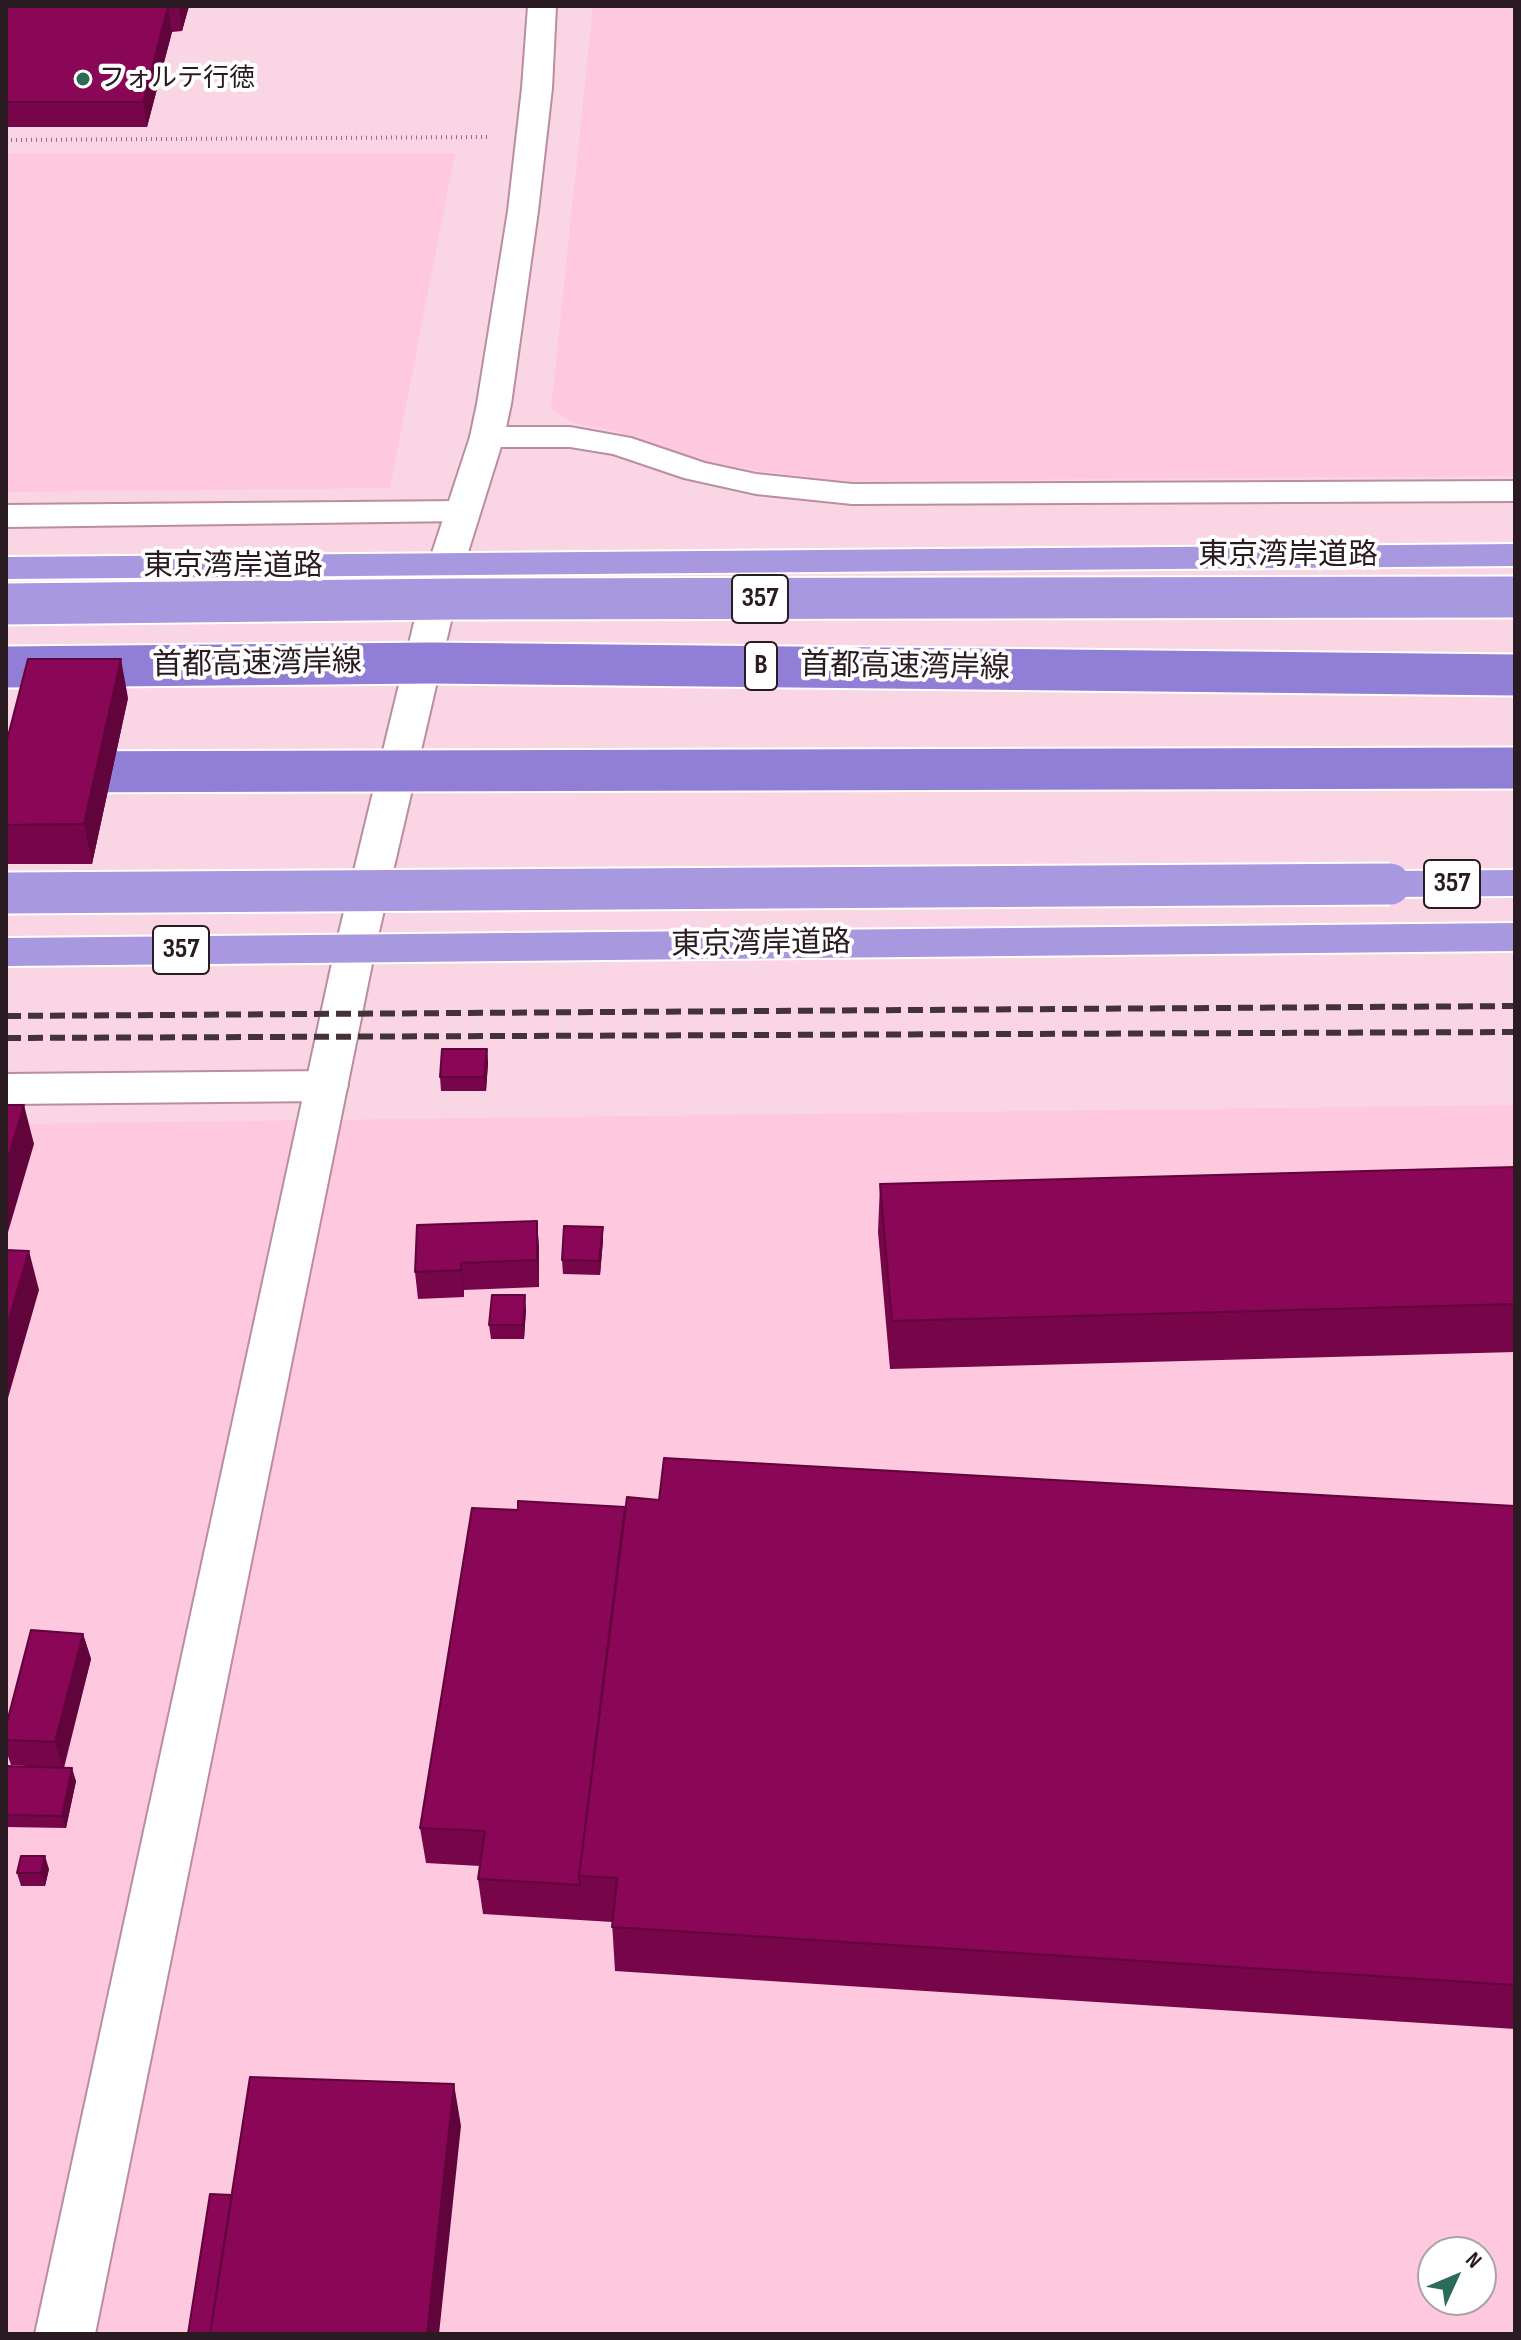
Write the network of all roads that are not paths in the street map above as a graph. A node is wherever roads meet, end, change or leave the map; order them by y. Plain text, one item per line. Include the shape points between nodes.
1 (542, 6) edge
2 (487, 437) junction
3 (1515, 491) edge
4 (462, 511) junction
5 (6, 516) edge
6 (1515, 555) edge
7 (446, 565) junction
8 (6, 568) edge
9 (1515, 597) edge
10 (6, 604) edge
11 (6, 667) edge
12 (1515, 675) edge
13 (1515, 768) edge
14 (6, 772) edge
15 (1515, 883) edge
16 (6, 893) edge
17 (1515, 937) edge
18 (355, 949) junction
19 (6, 952) edge
20 (327, 1086) junction
21 (6, 1089) edge
22 (65, 2334) edge

1 - 2 street via 532,136
2 - 3 street via 570,437 619,445 756,484 852,494
2 - 4 street
4 - 5 street
4 - 7 street
6 - 7 highway, 東京湾岸道路 / 357
7 - 8 highway, 東京湾岸道路 / 357
7 - 18 street
9 - 10 highway, 東京湾岸道路 / 357, bridge
11 - 12 highway, 首都高速湾岸線 / B, bridge via 432,663
13 - 14 highway, bridge
15 - 16 highway, 東京湾岸道路 / 357, bridge
17 - 18 highway, 東京湾岸道路 / 357
18 - 19 highway, 東京湾岸道路 / 357
18 - 20 street
20 - 21 street
20 - 22 street

